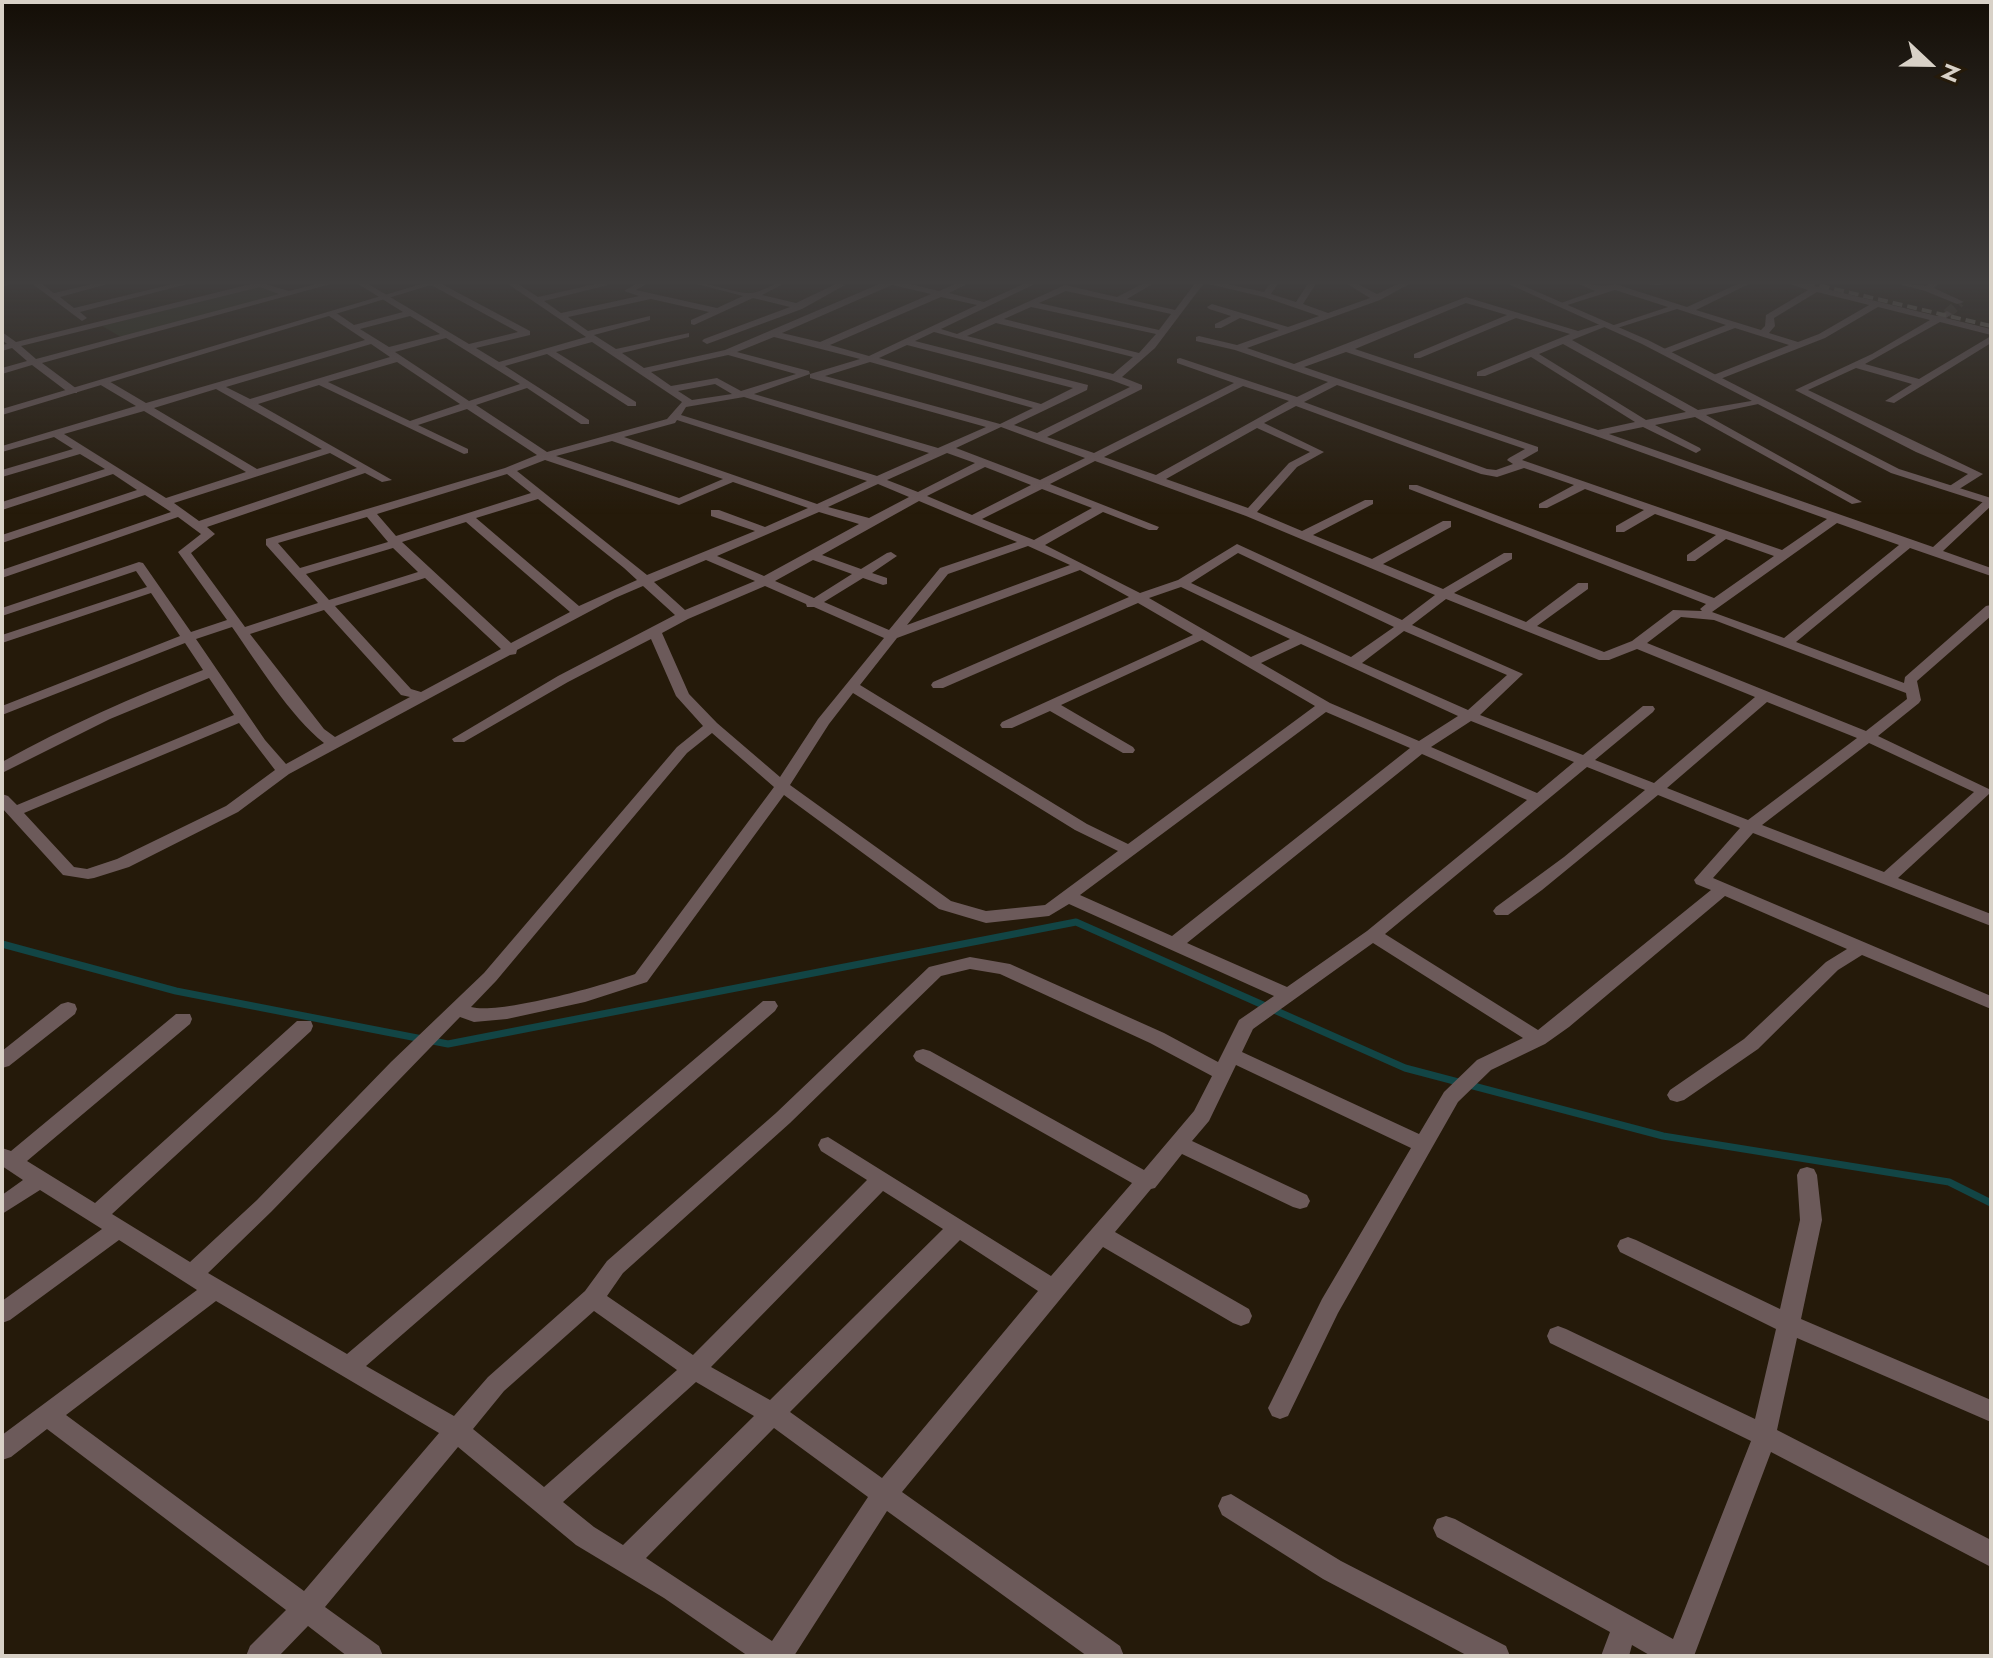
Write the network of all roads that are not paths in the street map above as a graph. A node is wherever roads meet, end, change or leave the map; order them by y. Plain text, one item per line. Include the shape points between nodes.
1 (31, 359) edge
2 (44, 359) edge
3 (179, 359) edge
4 (309, 359) edge
5 (394, 359) edge
6 (400, 359) edge
7 (488, 359) edge
8 (517, 359) edge
9 (561, 359) edge
10 (626, 359) edge
11 (695, 359) edge
12 (754, 359) edge
13 (869, 359) edge
14 (871, 359) edge
15 (973, 359) edge
16 (1044, 359) edge
17 (1136, 359) edge
18 (1272, 359) edge
19 (1316, 359) edge
20 (1377, 359) edge
21 (1516, 359) edge
22 (1541, 359) edge
23 (1599, 359) edge
24 (1678, 359) edge
25 (1762, 359) edge
26 (1866, 359) edge
27 (1958, 359) edge
28 (1180, 361) dead end
29 (34, 362) junction
30 (497, 365) junction
31 (1856, 365) junction
32 (1294, 367) junction
33 (2, 371) edge
34 (643, 371) junction
35 (1481, 374) dead end
36 (810, 375) junction
37 (1111, 377) junction
38 (1715, 378) junction
39 (103, 382) junction
40 (320, 382) junction
41 (1243, 382) junction
42 (1336, 382) junction
43 (1920, 383) junction
44 (527, 385) junction
45 (217, 386) junction
46 (1083, 388) junction
47 (670, 389) junction
48 (73, 391) junction
49 (742, 394) junction
50 (1759, 401) junction
51 (1890, 401) dead end
52 (1297, 402) junction
53 (249, 403) junction
54 (690, 403) junction
55 (632, 404) dead end
56 (470, 405) junction
57 (1042, 407) junction
58 (146, 408) junction
59 (2, 412) edge
60 (1696, 414) junction
61 (674, 416) junction
62 (585, 422) dead end
63 (1643, 423) junction
64 (411, 424) junction
65 (1257, 424) junction
66 (1001, 426) junction
67 (1597, 433) junction
68 (56, 434) junction
69 (611, 436) junction
70 (1038, 437) junction
71 (2, 449) edge
72 (332, 449) junction
73 (82, 450) junction
74 (1696, 450) dead end
75 (464, 451) dead end
76 (946, 452) junction
77 (545, 456) junction
78 (1099, 457) junction
79 (985, 463) junction
80 (1523, 464) junction
81 (366, 469) junction
82 (114, 470) junction
83 (509, 470) junction
84 (2, 474) edge
85 (257, 474) junction
86 (734, 478) junction
87 (1159, 478) junction
88 (386, 480) dead end
89 (880, 481) junction
90 (1042, 485) junction
91 (1584, 485) junction
92 (1413, 487) dead end
93 (1952, 489) junction
94 (145, 491) junction
95 (540, 494) junction
96 (916, 495) junction
97 (165, 502) junction
98 (1369, 502) dead end
99 (1856, 502) dead end
100 (1990, 502) edge
101 (2, 506) edge
102 (1543, 506) dead end
103 (1103, 507) junction
104 (820, 508) junction
105 (1653, 510) junction
106 (369, 512) junction
107 (178, 513) junction
108 (715, 513) dead end
109 (1250, 513) junction
110 (467, 517) junction
111 (1837, 517) junction
112 (975, 518) junction
113 (869, 522) junction
114 (1447, 524) dead end
115 (200, 525) junction
116 (1153, 527) dead end
117 (1620, 529) dead end
118 (765, 531) junction
119 (1303, 535) junction
120 (1724, 535) junction
121 (2, 539) edge
122 (395, 542) junction
123 (1032, 544) junction
124 (1908, 544) junction
125 (1935, 552) junction
126 (705, 555) junction
127 (811, 555) junction
128 (1783, 555) junction
129 (891, 556) dead end
130 (1508, 556) dead end
131 (1691, 558) dead end
132 (1373, 564) junction
133 (1080, 566) junction
134 (1991, 572) edge
135 (296, 573) junction
136 (427, 573) junction
137 (2, 574) edge
138 (862, 574) junction
139 (644, 579) junction
140 (883, 581) dead end
141 (764, 582) junction
142 (1182, 583) junction
143 (1583, 586) dead end
144 (155, 588) junction
145 (1444, 594) junction
146 (1138, 598) junction
147 (1716, 603) junction
148 (812, 604) junction
149 (325, 606) junction
150 (1991, 609) edge
151 (2, 612) edge
152 (578, 612) junction
153 (1701, 613) junction
154 (682, 614) junction
155 (1403, 626) junction
156 (238, 627) junction
157 (1527, 627) junction
158 (655, 632) junction
159 (891, 636) junction
160 (1201, 636) junction
161 (187, 638) junction
162 (2, 639) edge
163 (1302, 639) junction
164 (1786, 643) junction
165 (1637, 644) junction
166 (511, 651) junction
167 (1250, 663) junction
168 (1352, 663) junction
169 (212, 672) junction
170 (938, 685) dead end
171 (853, 687) junction
172 (1912, 691) junction
173 (421, 696) junction
174 (1765, 696) junction
175 (1050, 705) junction
176 (1325, 706) junction
177 (1648, 709) dead end
178 (2, 711) edge
179 (1470, 716) junction
180 (242, 717) junction
181 (1007, 725) dead end
182 (712, 726) junction
183 (1867, 737) junction
184 (459, 739) dead end
185 (334, 744) junction
186 (1420, 748) junction
187 (1128, 750) dead end
188 (1587, 762) junction
189 (2, 768) edge
190 (284, 771) junction
191 (782, 786) junction
192 (1654, 788) junction
193 (1987, 790) edge
194 (1538, 799) junction
195 (8, 805) edge
196 (1750, 826) junction
197 (1130, 851) junction
198 (1886, 879) junction
199 (1723, 889) junction
200 (1067, 896) junction
201 (1502, 911) dead end
202 (1991, 920) edge
203 (1373, 935) junction
204 (1174, 944) junction
205 (1861, 948) junction
206 (1287, 998) junction
207 (1991, 1003) edge
208 (769, 1006) dead end
209 (457, 1008) junction
210 (68, 1009) dead end
211 (183, 1019) dead end
212 (304, 1026) dead end
213 (1538, 1039) junction
214 (923, 1056) dead end
215 (2, 1061) edge
216 (1226, 1064) junction
217 (1677, 1095) dead end
218 (1180, 1144) junction
219 (1422, 1144) junction
220 (828, 1145) dead end
221 (7, 1159) edge
222 (1807, 1175) dead end
223 (40, 1179) junction
224 (880, 1180) junction
225 (1148, 1182) junction
226 (1300, 1201) dead end
227 (2, 1206) edge
228 (96, 1215) junction
229 (119, 1229) junction
230 (957, 1229) junction
231 (1101, 1235) junction
232 (1628, 1246) dead end
233 (192, 1274) junction
234 (215, 1289) junction
235 (1053, 1289) junction
236 (593, 1298) junction
237 (2, 1313) edge
238 (1241, 1316) dead end
239 (1790, 1325) junction
240 (1558, 1336) dead end
241 (347, 1368) junction
242 (694, 1369) junction
243 (1280, 1408) dead end
244 (1991, 1411) edge
245 (773, 1414) junction
246 (49, 1416) junction
247 (457, 1431) junction
248 (1765, 1436) junction
249 (2, 1449) edge
250 (884, 1494) junction
251 (544, 1503) junction
252 (1231, 1506) dead end
253 (1446, 1528) dead end
254 (1991, 1554) edge
255 (626, 1560) junction
256 (307, 1608) junction
257 (1626, 1626) junction
258 (260, 1656) edge
259 (369, 1656) edge
260 (771, 1656) edge
261 (778, 1656) edge
262 (1110, 1656) edge
263 (1496, 1656) edge
264 (1615, 1656) edge
265 (1678, 1656) edge

1 - 29 street
2 - 29 street
3 - 39 street
4 - 45 street
5 - 40 street
6 - 56 street
7 - 30 street
8 - 30 street
9 - 55 street
10 - 34 street
11 - 34 street
12 - 36 street
13 - 36 street
14 - 57 street
15 - 46 street
16 - 37 street
17 - 37 street
18 - 32 street
19 - 32 street
20 - 67 street
21 - 35 street
22 - 63 street
23 - 60 street
24 - 38 street
25 - 38 street
26 - 31 street
27 - 43 street
28 - 41 street
29 - 33 street
29 - 48 street
30 - 44 street
31 - 43 street
31 - 93 street via 1800,390 1977,474
32 - 42 street
34 - 47 street
36 - 49 street
36 - 66 street
37 - 46 street
37 - 70 street via 1138,387
38 - 50 street
39 - 48 street
39 - 58 street
40 - 53 street
40 - 64 street
41 - 52 street
41 - 78 street
42 - 52 street
42 - 80 street via 1534,449 1513,460
43 - 51 street
44 - 56 street
44 - 62 street
45 - 53 street
45 - 58 street
46 - 57 street
47 - 49 street via 717,381
47 - 54 street
48 - 59 street
49 - 54 street
49 - 76 street
50 - 60 street
50 - 93 street via 1895,471
52 - 65 street
52 - 80 street via 1485,472 1497,474
53 - 72 street
54 - 61 street
56 - 64 street
56 - 77 street
57 - 66 street
58 - 68 street
58 - 85 street
60 - 63 street
60 - 99 street
61 - 69 street
61 - 89 street
63 - 67 street
63 - 74 street
64 - 75 street
65 - 87 street
65 - 109 street via 1319,452 1293,465
66 - 70 street
66 - 76 street
67 - 111 street
68 - 71 street
68 - 73 street
69 - 77 street
69 - 86 street
70 - 78 street
72 - 81 street
72 - 85 street
73 - 82 street
73 - 84 street
76 - 79 street
76 - 89 street
77 - 83 street
77 - 86 street via 679,502
78 - 87 street
78 - 90 street
79 - 90 street
79 - 96 street
80 - 91 street
81 - 88 street
81 - 115 street
82 - 94 street
82 - 101 street
83 - 95 street
83 - 106 street
85 - 97 street
86 - 104 street
87 - 109 street
89 - 96 street
89 - 104 street
90 - 103 street
90 - 112 street
91 - 102 street
91 - 105 street
92 - 147 street
93 - 100 street
94 - 97 street
94 - 121 street
95 - 110 street
95 - 139 street
96 - 112 street
96 - 113 street
97 - 107 street
98 - 119 street
100 - 125 street
103 - 116 street
103 - 123 street
104 - 113 street
104 - 118 street
105 - 117 street
105 - 120 street
106 - 122 street
106 - 135 street via 270,542
107 - 115 street
107 - 137 street
108 - 118 street
109 - 119 street
110 - 122 street
110 - 152 street
111 - 124 street
111 - 128 street
112 - 123 street
113 - 127 street
114 - 132 street
115 - 156 street via 209,534 184,552
118 - 126 street
119 - 132 street
120 - 128 street
120 - 131 street
122 - 135 street
122 - 136 street
123 - 133 street
123 - 159 street via 944,571
124 - 125 street
124 - 164 street
125 - 134 street
126 - 139 street
126 - 141 street
127 - 138 street
127 - 141 street
128 - 147 street
129 - 138 street
130 - 145 street
132 - 145 street
133 - 146 street
133 - 159 street
135 - 149 street
136 - 149 street
136 - 166 street
138 - 140 street
138 - 148 street
139 - 152 street
139 - 154 street
141 - 148 street
141 - 154 street
142 - 146 street
142 - 155 street via 1237,548
142 - 163 street
143 - 157 street
144 - 151 street via 139,566
144 - 161 street
144 - 162 street
145 - 155 street
145 - 157 street
146 - 160 street
146 - 170 street
147 - 153 street
148 - 159 street
149 - 156 street
149 - 173 street via 406,692
150 - 172 street via 1910,680
152 - 166 street
153 - 164 street
153 - 165 street via 1678,613
154 - 158 street
155 - 168 street
155 - 179 street via 1516,674
156 - 161 street
156 - 185 street
157 - 165 street via 1604,657
158 - 182 street via 683,696
158 - 184 street
159 - 171 street
160 - 167 street
160 - 175 street
161 - 169 street
161 - 178 street
163 - 167 street
163 - 168 street
164 - 172 street
165 - 174 street
166 - 173 street
167 - 176 street
168 - 179 street
169 - 180 street
169 - 189 street via 79,727
171 - 191 street
171 - 197 street via 1081,827
172 - 183 street via 1914,700
173 - 185 street
174 - 183 street
174 - 192 street
175 - 181 street
175 - 187 street
176 - 186 street
176 - 197 street
177 - 188 street
179 - 186 street
179 - 188 street
180 - 190 street
180 - 195 street
182 - 191 street
182 - 209 street via 682,750 490,977
183 - 193 street
183 - 196 street
185 - 190 street
186 - 194 street
186 - 204 street
188 - 192 street
188 - 194 street
190 - 195 street via 209,822 88,874 69,871
191 - 200 street via 945,905 986,917 1030,915 1049,910
191 - 209 street via 641,978 509,1011 474,1015
192 - 196 street
192 - 201 street via 1564,868
193 - 198 street
194 - 203 street
196 - 198 street
196 - 199 street via 1702,880
197 - 200 street
198 - 202 street
199 - 205 street
199 - 213 street
200 - 204 street
203 - 206 street
203 - 213 street
204 - 206 street
205 - 207 street
205 - 217 street via 1832,966 1751,1044
206 - 216 street via 1246,1025
208 - 241 street
209 - 233 street
210 - 215 street
211 - 221 street
212 - 228 street
213 - 219 street via 1484,1065 1451,1097
214 - 225 street
216 - 218 street via 1202,1116
216 - 219 street
216 - 236 street via 1004,968 970,963 935,971 783,1118 615,1267
218 - 225 street
218 - 226 street
219 - 243 street via 1330,1306
220 - 224 street
221 - 223 street
222 - 239 street via 1811,1220
223 - 227 street
223 - 228 street
224 - 230 street
224 - 242 street
225 - 231 street
228 - 229 street
229 - 233 street
229 - 237 street
230 - 235 street
230 - 245 street
231 - 235 street
231 - 238 street
232 - 239 street
233 - 234 street
234 - 241 street
234 - 246 street
235 - 250 street
236 - 242 street
236 - 247 street via 496,1384
239 - 244 street
239 - 248 street
240 - 248 street
241 - 247 street
242 - 245 street
242 - 251 street
245 - 250 street
245 - 255 street
246 - 249 street
246 - 256 street
247 - 251 street
247 - 256 street
248 - 254 street
248 - 265 street
250 - 261 street
250 - 262 street
251 - 255 street
252 - 263 street via 1332,1570
253 - 257 street
255 - 260 street
256 - 258 street
256 - 259 street
257 - 264 street
257 - 265 street

